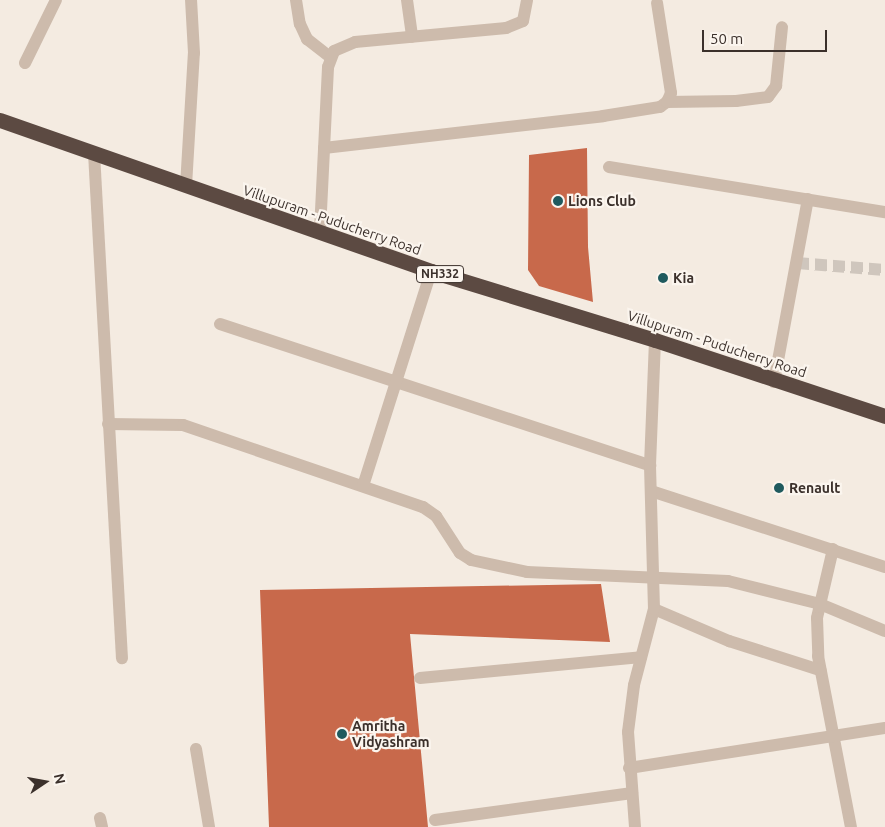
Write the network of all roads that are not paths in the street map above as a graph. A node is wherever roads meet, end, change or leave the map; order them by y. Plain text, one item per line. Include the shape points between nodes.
1 (56, 0) edge
2 (191, 0) edge
3 (296, 0) edge
4 (407, 0) edge
5 (527, 0) edge
6 (657, 3) dead end
7 (782, 27) dead end
8 (412, 37) junction
9 (330, 57) junction
10 (25, 63) dead end
11 (667, 102) junction
12 (0, 120) edge
13 (324, 148) junction
14 (94, 153) junction
15 (609, 167) dead end
16 (186, 186) junction
17 (808, 199) junction
18 (885, 212) edge
19 (320, 231) junction
20 (431, 271) junction
21 (220, 324) dead end
22 (655, 340) junction
23 (396, 382) junction
24 (774, 382) junction
25 (885, 416) edge
26 (108, 424) junction
27 (650, 466) junction
28 (363, 486) junction
29 (651, 491) junction
30 (833, 550) junction
31 (885, 566) edge
32 (655, 576) junction
33 (820, 604) junction
34 (654, 609) junction
35 (885, 631) edge
36 (641, 657) junction
37 (122, 658) dead end
38 (820, 670) junction
39 (420, 678) dead end
40 (885, 728) edge
41 (833, 736) junction
42 (196, 749) dead end
43 (629, 768) junction
44 (632, 793) junction
45 (435, 820) dead end
46 (210, 827) edge
47 (635, 827) edge
48 (851, 827) edge

1 - 10 street
2 - 16 street via 194,53
3 - 9 street via 300,24 307,40
4 - 8 street
5 - 8 street via 527,12 517,25
6 - 11 street via 671,93
7 - 11 street via 776,86 768,96 736,101
8 - 9 street via 355,42 339,48
9 - 13 street
11 - 13 street via 660,107 604,116
12 - 14 highway, Villupuram - Puducherry Road / NH332
13 - 19 street
14 - 16 highway, Villupuram - Puducherry Road / NH332
14 - 26 street
15 - 17 street
16 - 19 highway, Villupuram - Puducherry Road / NH332
17 - 18 street
17 - 24 street
19 - 20 highway, Villupuram - Puducherry Road / NH332
20 - 22 highway, Villupuram - Puducherry Road / NH332
20 - 23 street
21 - 23 street
22 - 24 highway, Villupuram - Puducherry Road / NH332
22 - 27 street
23 - 27 street
23 - 28 street
24 - 25 highway, Villupuram - Puducherry Road / NH332
26 - 28 street via 183,425
26 - 37 street
27 - 29 street
28 - 32 street via 423,506 436,516 460,553 471,560 527,572
29 - 30 street
29 - 32 street
30 - 31 street
30 - 33 street
32 - 33 street via 728,581
32 - 34 street
33 - 35 street
33 - 38 street via 817,618
34 - 36 street
34 - 38 street via 729,641
36 - 39 street
36 - 43 street via 628,732
38 - 41 street
40 - 41 street
41 - 43 street
41 - 48 street
42 - 46 street
43 - 44 street
44 - 45 street
44 - 47 street

